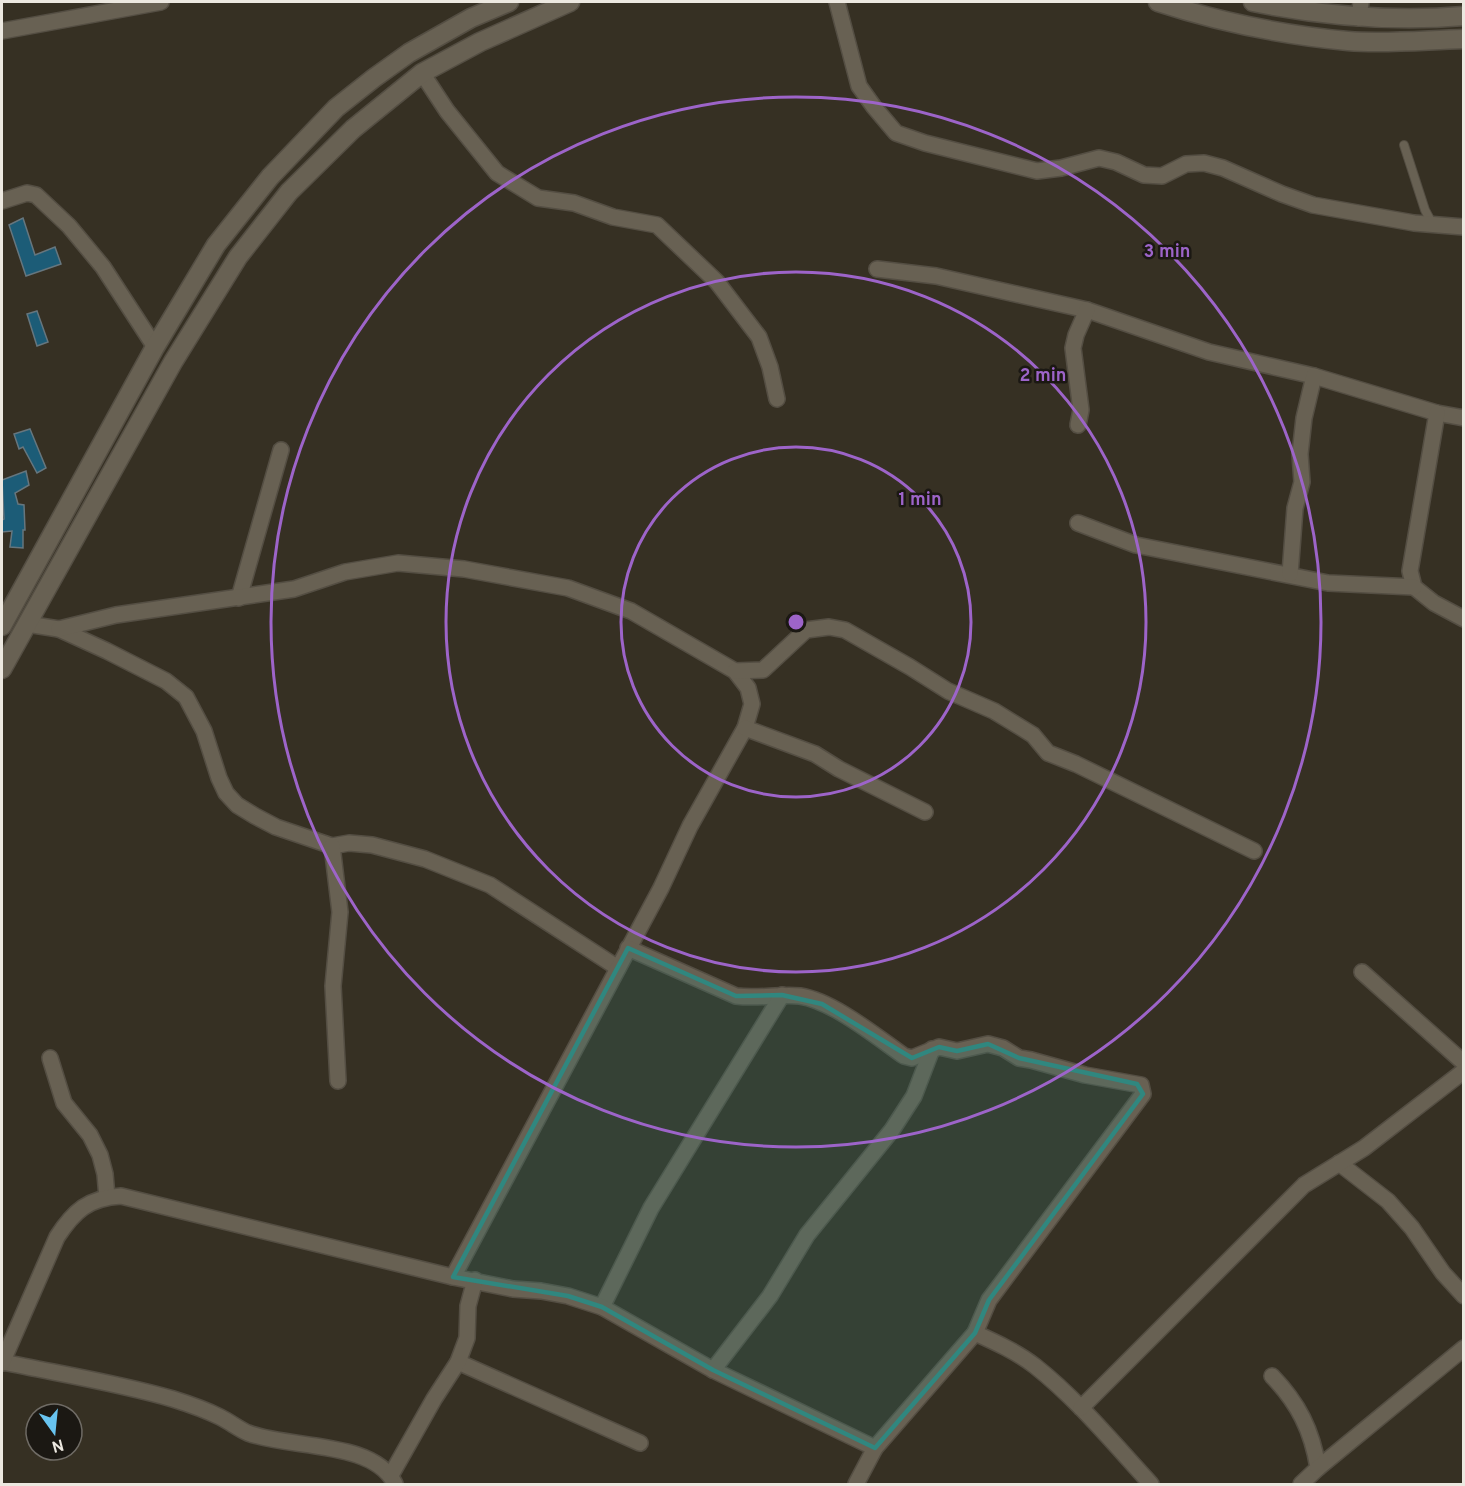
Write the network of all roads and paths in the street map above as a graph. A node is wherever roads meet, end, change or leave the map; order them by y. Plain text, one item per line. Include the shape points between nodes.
1 (161, 2) edge
2 (509, 2) edge
3 (570, 2) edge
4 (837, 2) edge
5 (1158, 2) edge
6 (1253, 2) edge
7 (1360, 10) edge
8 (1464, 16) edge
9 (2, 31) edge
10 (1464, 39) edge
11 (422, 73) junction
12 (1404, 146) dead end
13 (2, 201) edge
14 (1433, 225) junction
15 (1464, 227) edge
16 (216, 245) junction
17 (238, 257) junction
18 (876, 269) dead end
19 (1087, 310) junction
20 (155, 347) junction
21 (1314, 375) junction
22 (777, 399) dead end
23 (1437, 413) junction
24 (1464, 418) edge
25 (1077, 425) dead end
26 (281, 450) dead end
27 (1078, 523) dead end
28 (1290, 574) junction
29 (1414, 587) junction
30 (239, 598) junction
31 (1464, 620) edge
32 (27, 624) junction
33 (2, 626) edge
34 (59, 629) junction
35 (2, 669) edge
36 (735, 671) junction
37 (745, 728) junction
38 (925, 812) dead end
39 (332, 846) junction
40 (1254, 851) dead end
41 (628, 948) junction
42 (618, 968) junction
43 (1362, 972) dead end
44 (782, 994) junction
45 (932, 1048) junction
46 (50, 1058) dead end
47 (1464, 1063) edge
48 (1464, 1071) edge
49 (338, 1081) dead end
50 (1339, 1163) junction
51 (107, 1197) junction
52 (453, 1277) junction
53 (475, 1281) junction
54 (1464, 1296) edge
55 (602, 1307) junction
56 (975, 1332) junction
57 (1464, 1348) edge
58 (458, 1362) junction
59 (2, 1363) edge
60 (713, 1370) junction
61 (1272, 1376) dead end
62 (1082, 1408) junction
63 (640, 1443) dead end
64 (875, 1448) junction
65 (1318, 1468) junction
66 (393, 1480) edge
67 (856, 1485) edge
68 (1151, 1485) edge
69 (1301, 1485) edge

1 - 9 street
2 - 16 street via 471,18 409,53 336,108 270,177
3 - 11 street
4 - 14 street via 859,86 896,133 1037,171 1099,158 1144,175 1162,176 1186,165 1204,163 1312,205
5 - 10 street via 1200,16 1349,41
6 - 7 street via 1293,10
7 - 8 street via 1427,19
11 - 17 street via 353,129 289,192
11 - 22 street via 497,174 538,198 574,203 614,217 657,225 717,282 759,338
12 - 14 lane
13 - 20 street via 27,192 36,195 69,226 103,267
14 - 15 street
16 - 17 street
16 - 20 street
17 - 32 street via 173,362
18 - 19 street via 936,276
19 - 21 street via 1209,352
19 - 25 street via 1073,348 1081,410
20 - 33 street
21 - 23 street
21 - 28 street via 1303,427 1302,482 1295,508
23 - 24 street
23 - 29 street via 1412,552 1410,571
26 - 30 street
27 - 28 street via 1137,545
28 - 29 street via 1328,583
29 - 31 street
30 - 34 street via 116,615
30 - 36 street via 294,589 345,572 398,563 464,569 568,588 631,611
32 - 34 street
32 - 35 street
34 - 39 street via 166,681 186,697 204,731 222,785 237,805 276,827
36 - 37 street via 748,688 752,704
36 - 40 street via 763,670 806,630 844,630 948,691 994,711 1033,735 1048,753
37 - 38 street via 815,754
37 - 41 street
39 - 42 street via 372,845 425,859 490,885
39 - 49 street via 340,912 333,986
41 - 42 street
41 - 44 street via 736,996
42 - 52 street
43 - 47 street
44 - 45 street via 804,997 847,1016 904,1056 912,1058
44 - 55 street via 651,1208
45 - 56 street via 957,1051 988,1044 1003,1048 1018,1059 1137,1084 1144,1089 989,1300
45 - 60 street via 914,1096 892,1130 807,1235 770,1296
46 - 51 street via 64,1103 90,1135 100,1155
48 - 50 street
50 - 54 street via 1388,1201
50 - 62 street via 1304,1185
51 - 52 street via 121,1197
51 - 59 street via 79,1209 57,1237
52 - 53 street
53 - 55 street via 568,1296
53 - 58 street via 468,1306 467,1338
55 - 60 street
56 - 62 street via 1034,1366
56 - 64 street
57 - 65 street
58 - 63 street
58 - 66 street via 434,1399
59 - 66 street via 175,1400 248,1433 371,1460
60 - 64 street
61 - 65 street via 1300,1413
62 - 68 street
64 - 67 street
65 - 69 street

